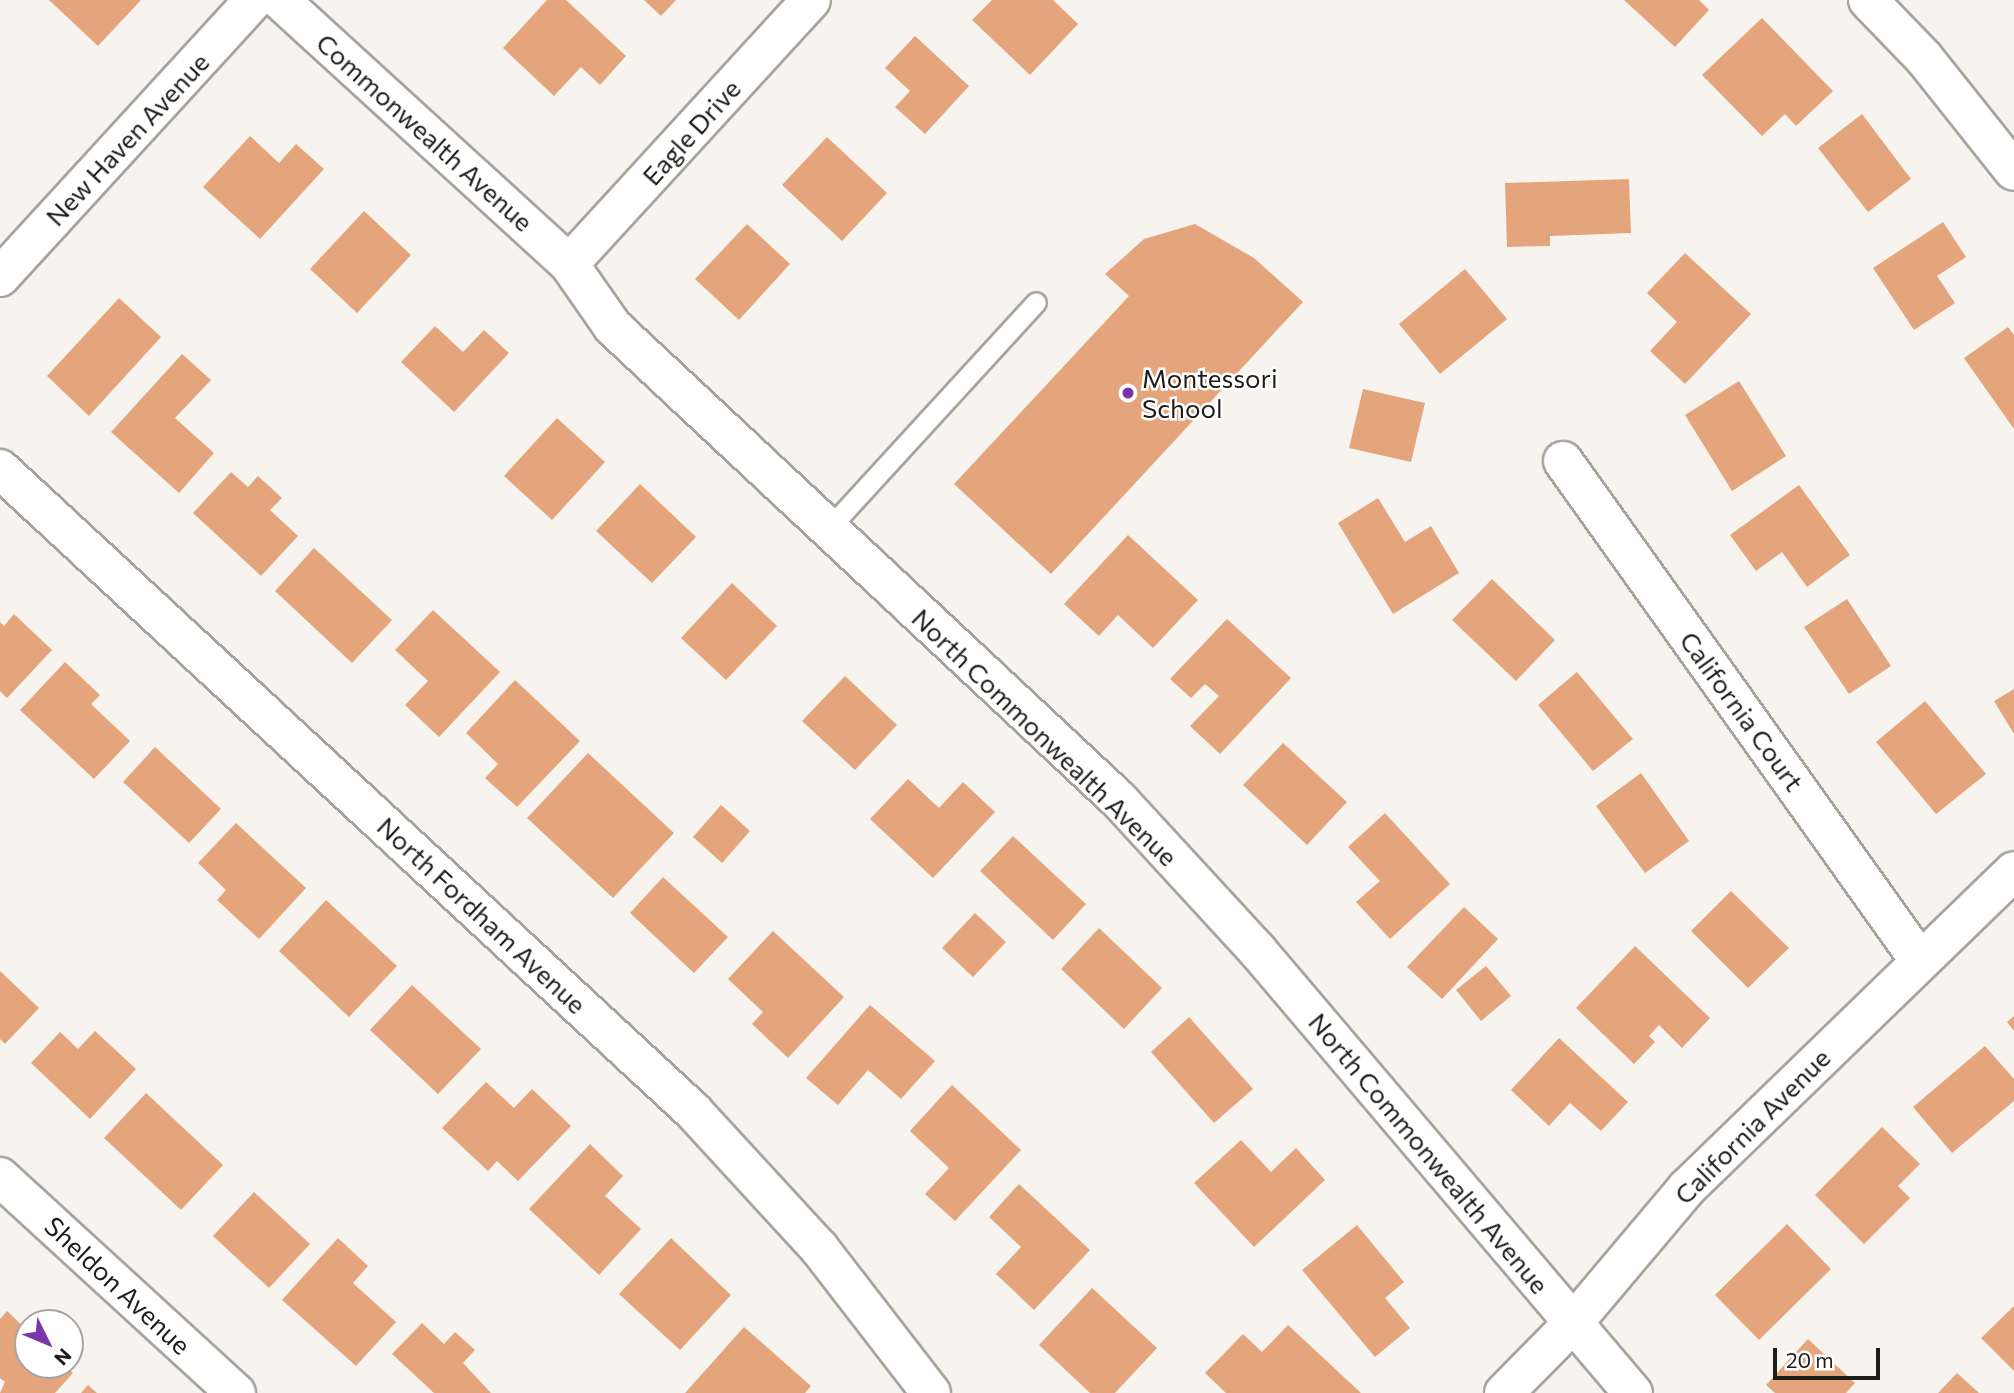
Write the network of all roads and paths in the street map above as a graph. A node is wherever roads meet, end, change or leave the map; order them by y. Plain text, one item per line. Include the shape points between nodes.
1 (254, 0) edge
2 (280, 0) edge
3 (811, 0) edge
4 (1868, 0) edge
5 (2014, 171) edge
6 (569, 264) junction
7 (0, 278) edge
8 (1036, 302) dead end
9 (1563, 461) dead end
10 (0, 469) edge
11 (829, 528) junction
12 (2014, 871) edge
13 (1920, 961) junction
14 (0, 1177) edge
15 (1574, 1322) junction
16 (236, 1393) edge
17 (931, 1393) edge
18 (1504, 1393) edge
19 (1633, 1393) edge

1 - 7 street, New Haven Avenue
2 - 6 street, Commonwealth Avenue
3 - 6 street, Eagle Drive
4 - 5 street via 1924,58
6 - 11 street, North Commonwealth Avenue via 613,327
8 - 11 lane
9 - 13 street, California Court
10 - 17 street, North Fordham Avenue via 693,1111 819,1248
11 - 15 street, North Commonwealth Avenue via 955,651 1119,800 1257,950
12 - 13 street, California Avenue
13 - 15 street, California Avenue via 1687,1188
14 - 16 street, Sheldon Avenue
15 - 18 street, California Avenue
15 - 19 street, North Commonwealth Avenue

